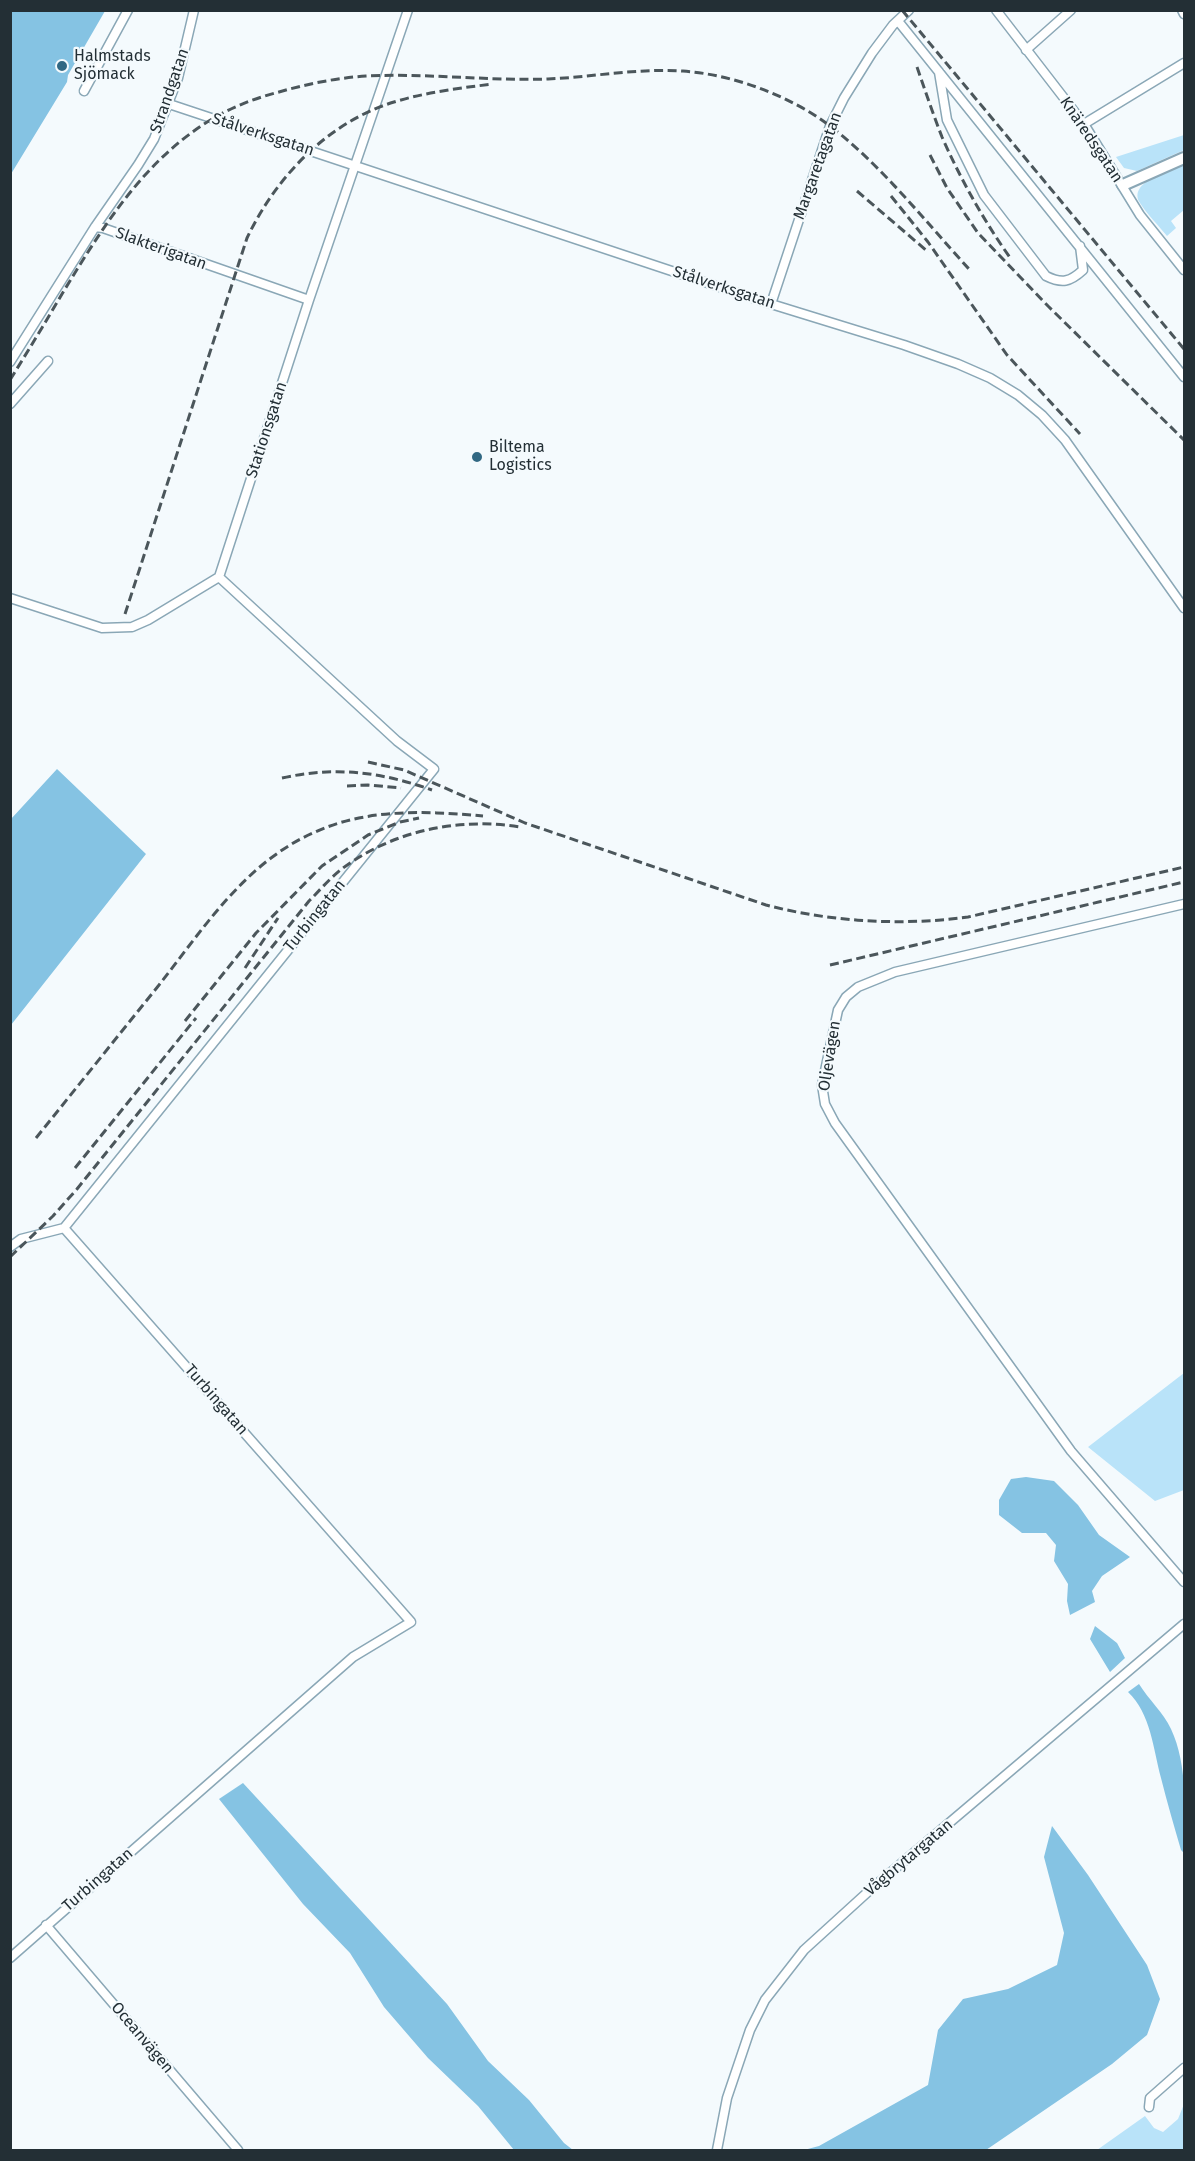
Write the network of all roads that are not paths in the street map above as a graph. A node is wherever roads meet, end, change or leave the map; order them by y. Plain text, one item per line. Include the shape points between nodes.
1 (128, 10) edge
2 (194, 10) edge
3 (408, 10) edge
4 (909, 10) edge
5 (996, 10) edge
6 (1071, 10) edge
7 (898, 21) junction
8 (1026, 50) junction
9 (1185, 63) edge
10 (939, 71) junction
11 (84, 91) dead end
12 (169, 104) junction
13 (1084, 124) junction
14 (1185, 158) edge
15 (356, 166) junction
16 (1123, 185) junction
17 (95, 227) junction
18 (1080, 246) junction
19 (1185, 270) edge
20 (309, 300) junction
21 (771, 304) junction
22 (48, 361) dead end
23 (10, 362) edge
24 (1185, 377) edge
25 (10, 404) edge
26 (219, 577) junction
27 (10, 598) edge
28 (1185, 608) edge
29 (1185, 904) edge
30 (64, 1228) junction
31 (10, 1247) edge
32 (1185, 1582) edge
33 (1185, 1624) edge
34 (46, 1925) junction
35 (10, 1958) edge
36 (1185, 2068) edge
37 (1149, 2107) dead end
38 (238, 2151) edge
39 (717, 2151) edge

1 - 11 street
2 - 12 street, Strandgatan
3 - 15 street, Stationsgatan
4 - 7 street, Margaretagatan
5 - 8 street, Knäredsgatan
6 - 8 street
7 - 10 street
7 - 21 street, Margaretagatan via 872,53 830,126
8 - 13 street, Knäredsgatan
9 - 13 street
10 - 18 street
10 - 18 street via 946,120 984,195 1046,276 1058,282 1073,280 1083,270
12 - 15 street, Stålverksgatan
12 - 17 street, Strandgatan via 144,156
13 - 16 street, Knäredsgatan
14 - 16 street
15 - 20 street, Stationsgatan
15 - 21 street, Stålverksgatan
16 - 19 street, Knäredsgatan via 1140,215
17 - 20 street, Slakterigatan
17 - 23 street, Slakterigatan
18 - 24 street
20 - 26 street, Stationsgatan
21 - 28 street, Stålverksgatan via 958,364 1018,395 1065,440
22 - 25 street
26 - 27 street via 132,627 102,628
26 - 30 street, Turbingatan via 388,734 434,769
29 - 32 street, Oljevägen via 881,976 852,991 838,1010 822,1085 825,1104 852,1147 1071,1451
30 - 31 street via 21,1239
30 - 34 street, Turbingatan via 411,1622 353,1657
33 - 39 street, Vågbrytargatan via 804,1950 765,2000 750,2030 727,2098
34 - 35 street, Turbingatan
34 - 38 street, Oceanvägen
36 - 37 street via 1150,2098

